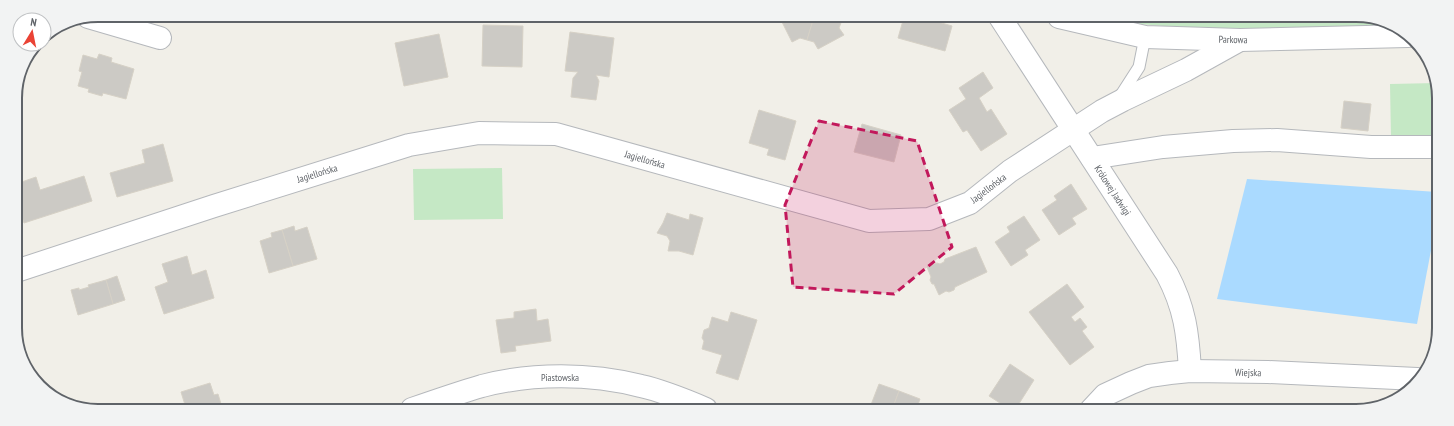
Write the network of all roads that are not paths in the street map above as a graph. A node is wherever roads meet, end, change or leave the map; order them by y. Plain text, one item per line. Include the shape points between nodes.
1 (105, 22) edge
2 (1009, 22) edge
3 (1080, 22) edge
4 (1400, 36) edge
5 (1144, 37) junction
6 (160, 38) dead end
7 (1240, 40) junction
8 (1123, 100) junction
9 (1073, 130) junction
10 (1432, 147) edge
11 (1092, 158) junction
12 (22, 269) edge
13 (1190, 371) junction
14 (1413, 378) edge
15 (427, 404) edge
16 (693, 404) edge
17 (1097, 404) edge

1 - 6 street
2 - 9 street, Królowej Jadwigi
3 - 5 street, Parkowa
4 - 7 street, Parkowa
5 - 7 street, Parkowa
5 - 8 lane via 1139,67 1121,95
7 - 8 street, Jagiellońska via 1186,70
8 - 9 street, Jagiellońska
9 - 11 street, Królowej Jadwigi
9 - 12 street, Jagiellońska via 1010,171 970,203 929,219 868,221 556,134 479,133 408,145
10 - 11 street via 1232,141 1162,147
11 - 13 street, Królowej Jadwigi via 1175,289 1186,323
13 - 14 street, Wiejska
13 - 17 street, Wiejska via 1149,376 1105,395
15 - 16 street, Piastowska via 482,386 528,378 581,377 642,386

